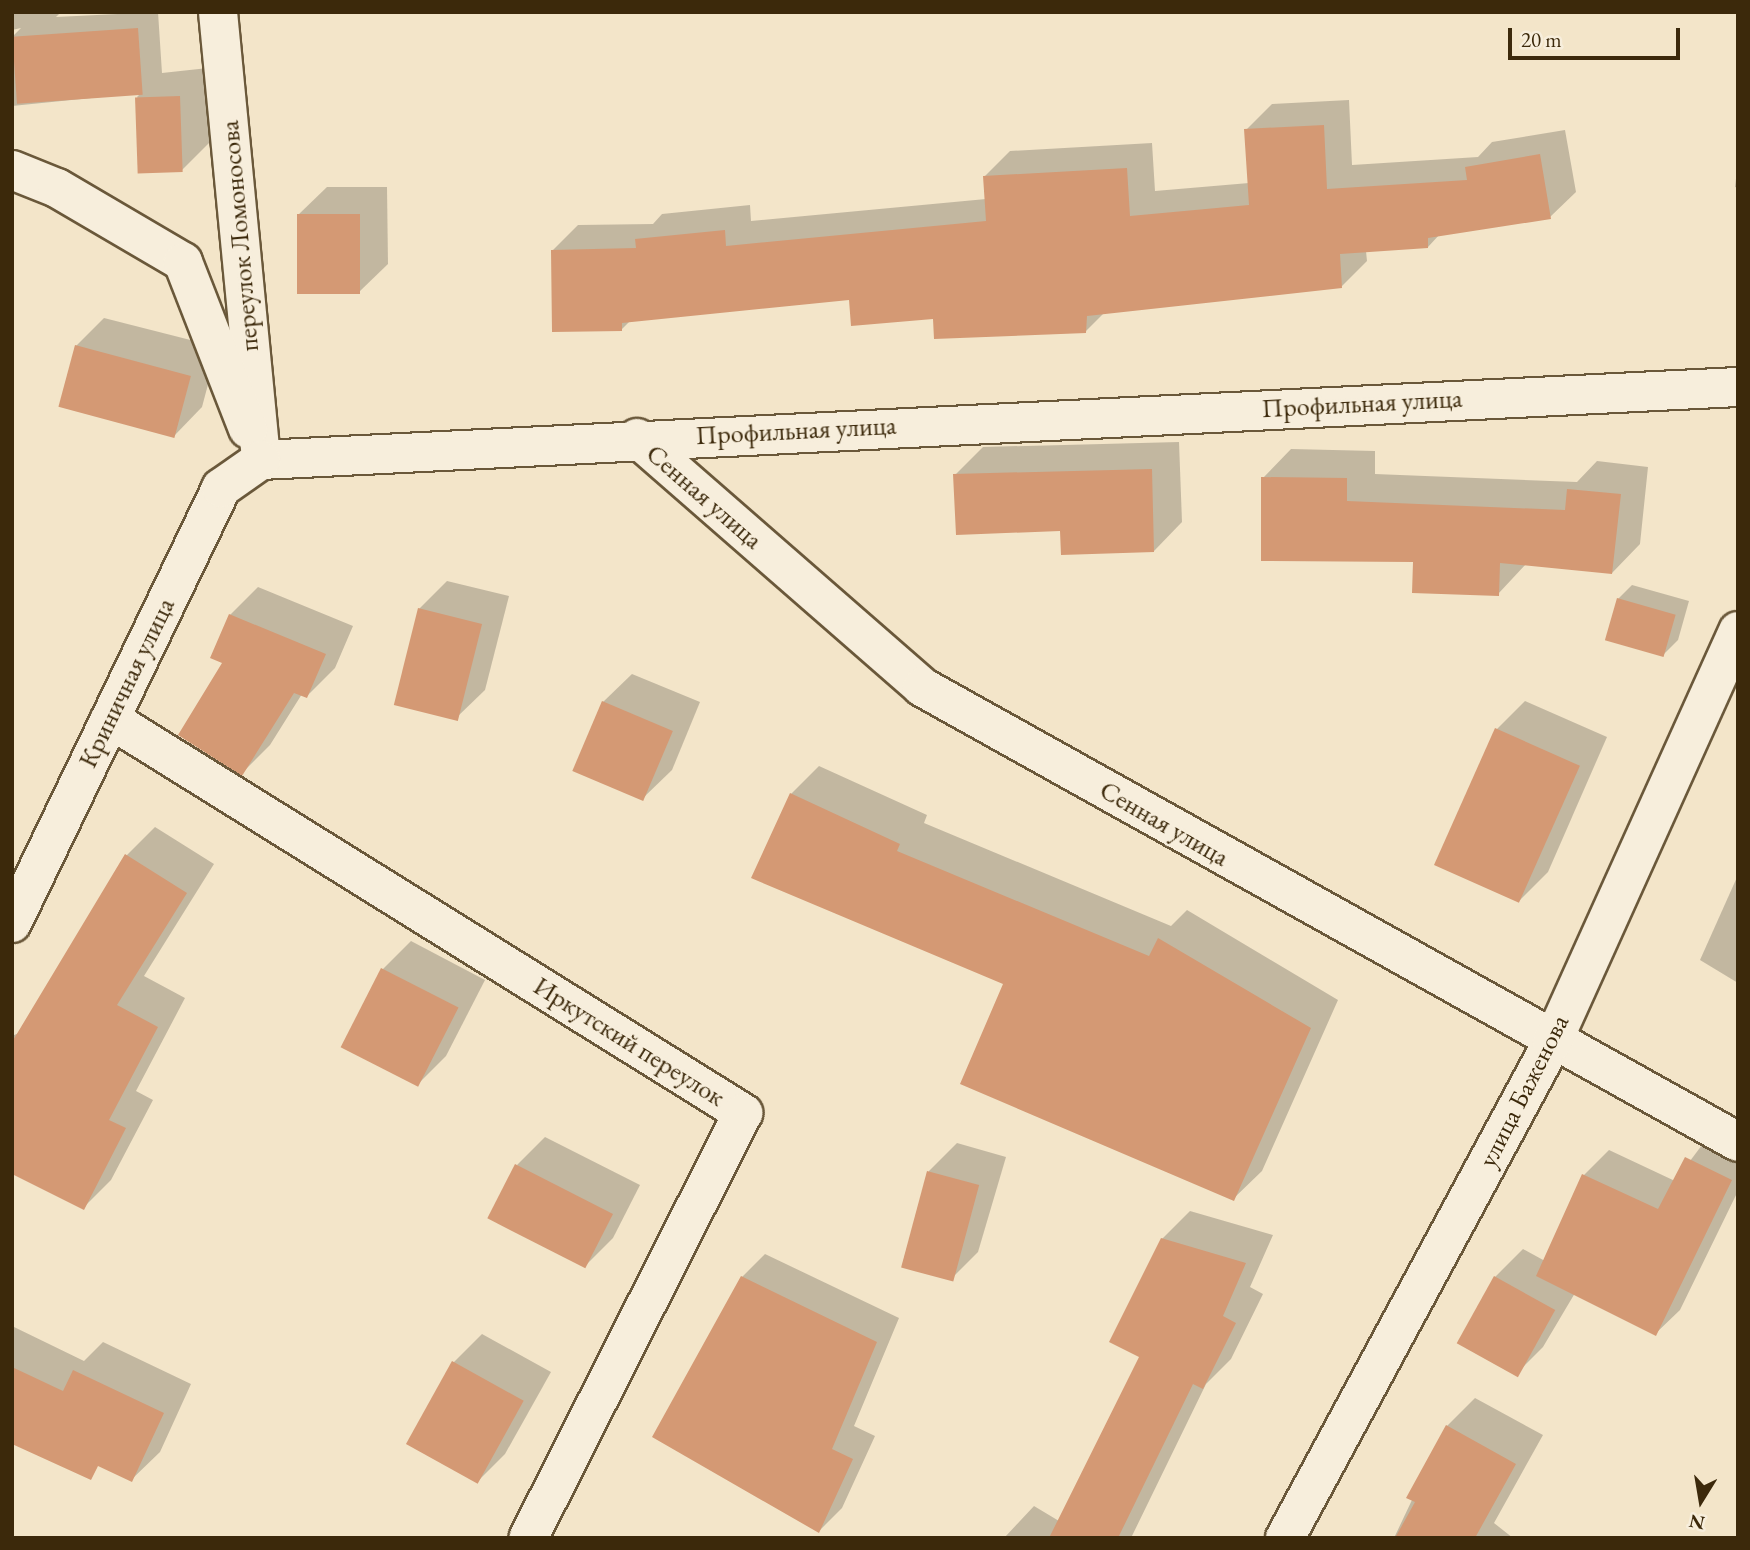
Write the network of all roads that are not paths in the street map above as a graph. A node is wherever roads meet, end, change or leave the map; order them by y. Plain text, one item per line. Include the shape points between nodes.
1 (218, 12) edge
2 (12, 170) edge
3 (1738, 387) edge
4 (637, 438) junction
5 (261, 460) junction
6 (1738, 631) edge
7 (110, 719) junction
8 (12, 923) edge
9 (1552, 1043) junction
10 (1738, 1142) edge
11 (527, 1538) edge
12 (1285, 1538) edge

1 - 5 street, переулок Ломоносова
2 - 5 street via 57,188 183,262
3 - 4 street, Профильная улица
4 - 5 street, Профильная улица
4 - 9 street, Сенная улица via 922,687
5 - 7 street, Криничная улица via 221,488
6 - 9 street, улица Баженова
7 - 8 street, Криничная улица
7 - 11 street, Иркутский переулок via 743,1113
9 - 10 street, Сенная улица
9 - 12 street, улица Баженова

